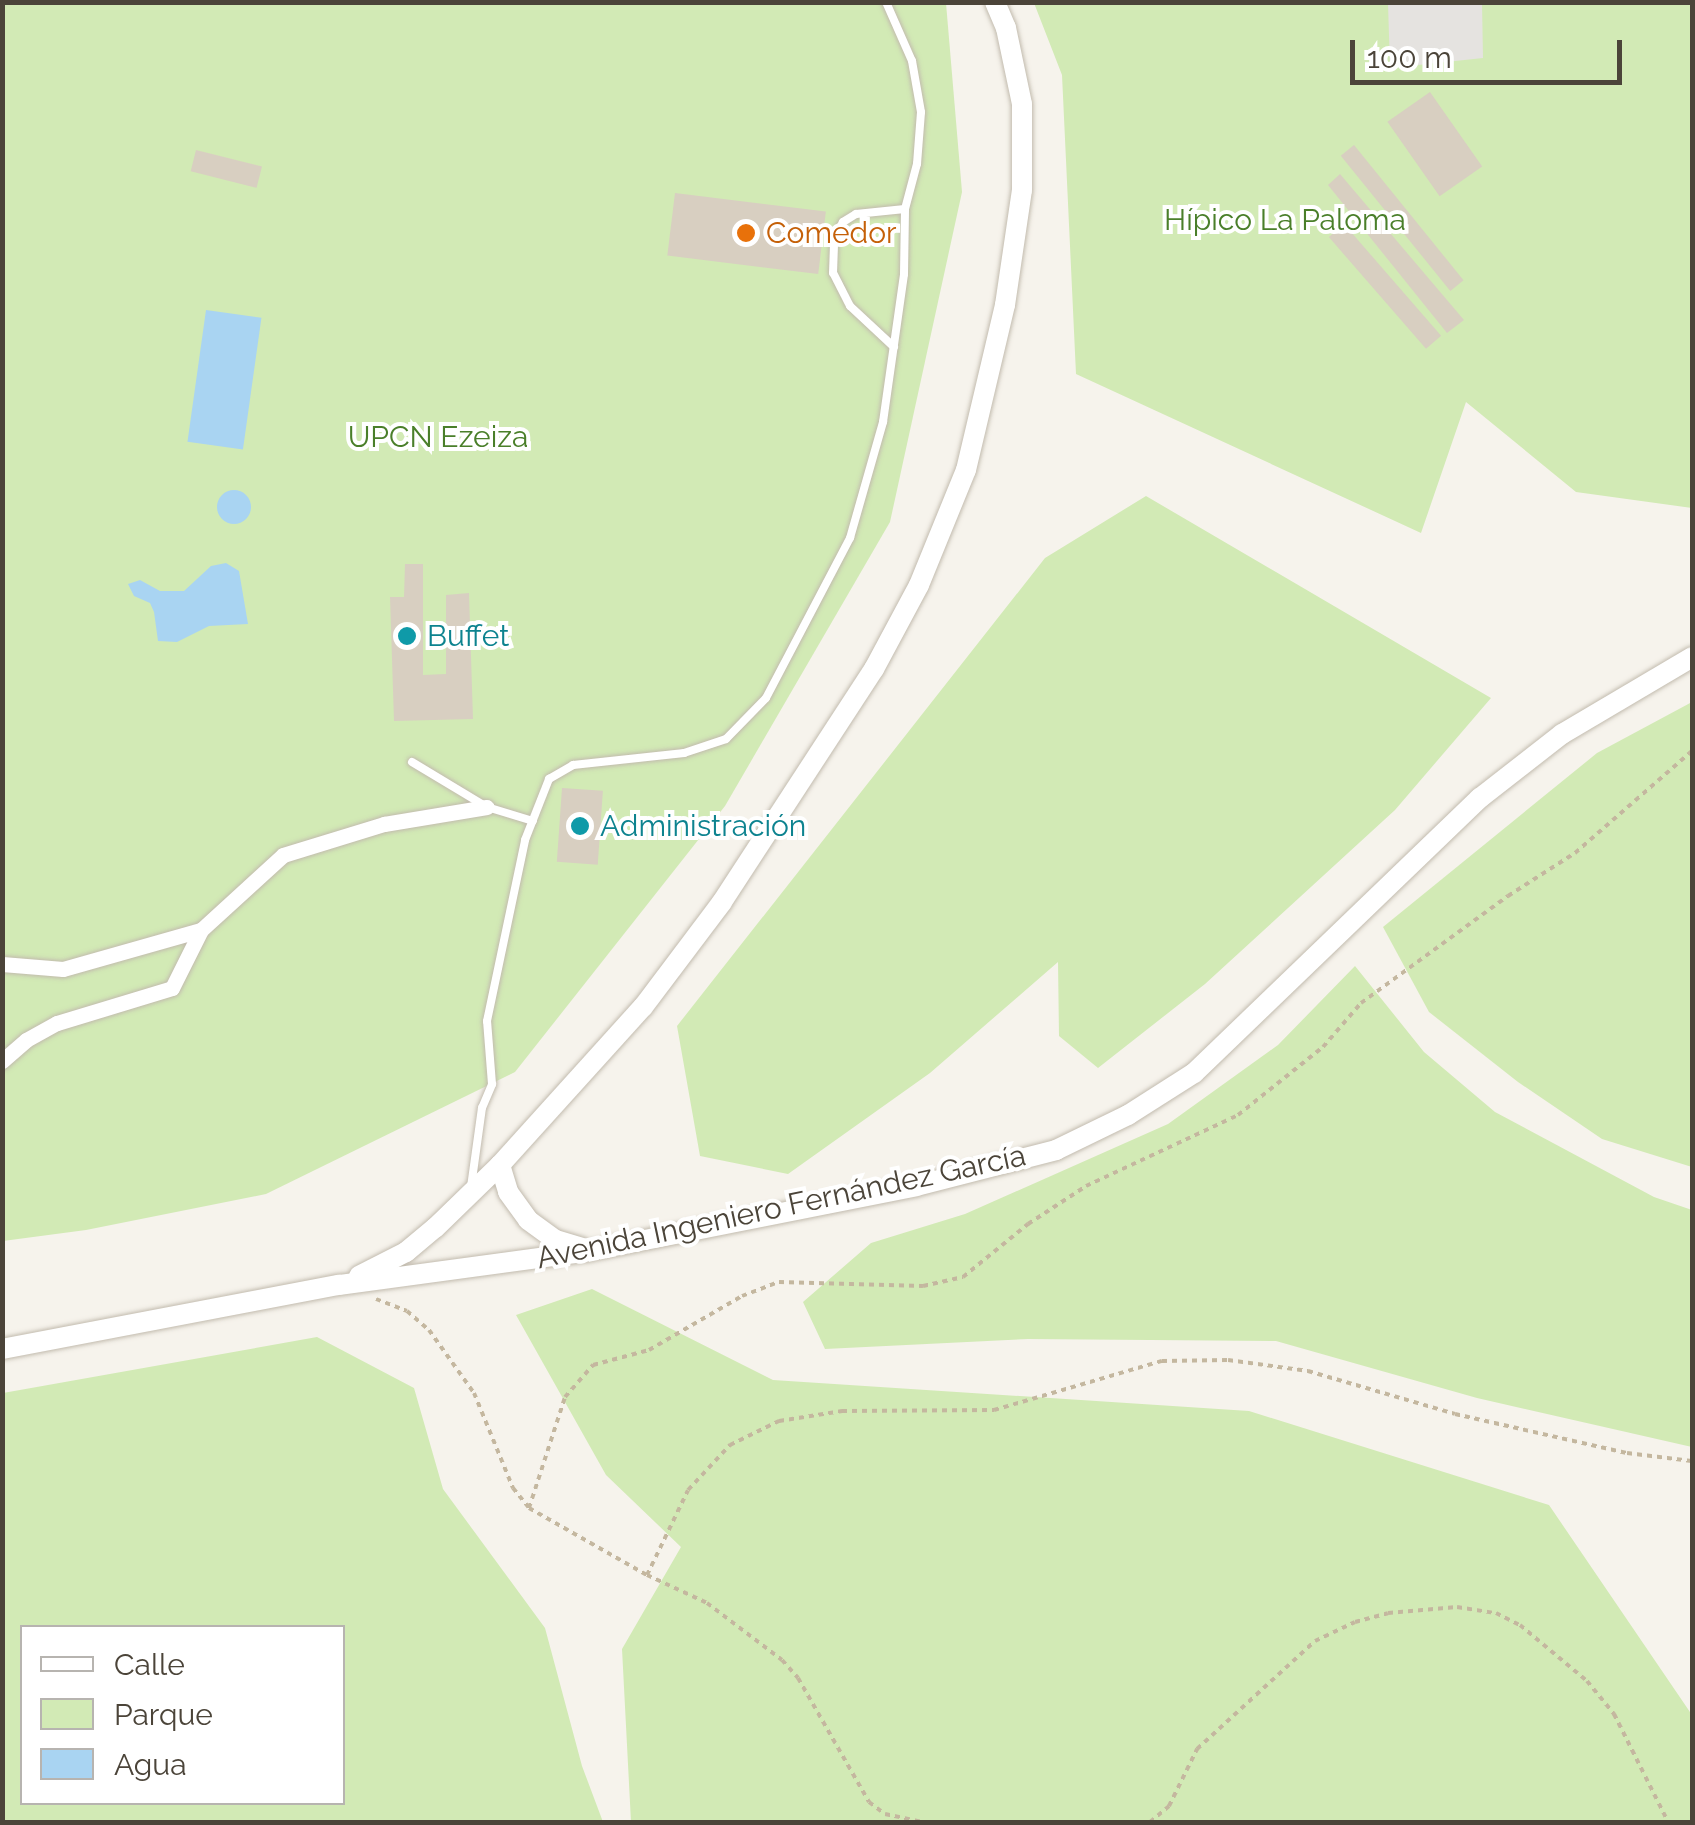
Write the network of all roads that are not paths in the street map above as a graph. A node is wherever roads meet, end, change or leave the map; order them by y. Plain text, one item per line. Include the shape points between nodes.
1 (886, 2) edge
2 (995, 2) edge
3 (905, 209) junction
4 (895, 347) junction
5 (1692, 657) edge
6 (412, 762) dead end
7 (486, 808) junction
8 (533, 821) junction
9 (202, 930) junction
10 (2, 964) edge
11 (2, 1060) edge
12 (500, 1165) junction
13 (470, 1194) junction
14 (588, 1250) junction
15 (339, 1286) junction
16 (2, 1348) edge

1 - 3 lane via 912,61 921,112
2 - 12 street via 1022,104 1022,190 1005,306 966,470 919,585 874,669 722,902 643,1007
3 - 4 lane
3 - 4 lane via 856,214 834,239 833,273 850,306
4 - 8 lane via 883,422 850,538 766,698 726,738 684,753 573,764 549,779
5 - 14 street, Avenida Ingeniero Fernández García via 1562,734 1480,798 1194,1074 1128,1115 1056,1150 916,1186
6 - 7 lane
7 - 8 lane
7 - 9 street via 384,824 282,855
8 - 13 lane via 486,1022 492,1084 482,1108
9 - 10 street via 62,969
9 - 11 street via 172,988 57,1023
12 - 13 street
12 - 14 street via 508,1192 528,1220 556,1240
13 - 15 street via 406,1252
14 - 15 street, Avenida Ingeniero Fernández García
15 - 16 street, Avenida Ingeniero Fernández García

